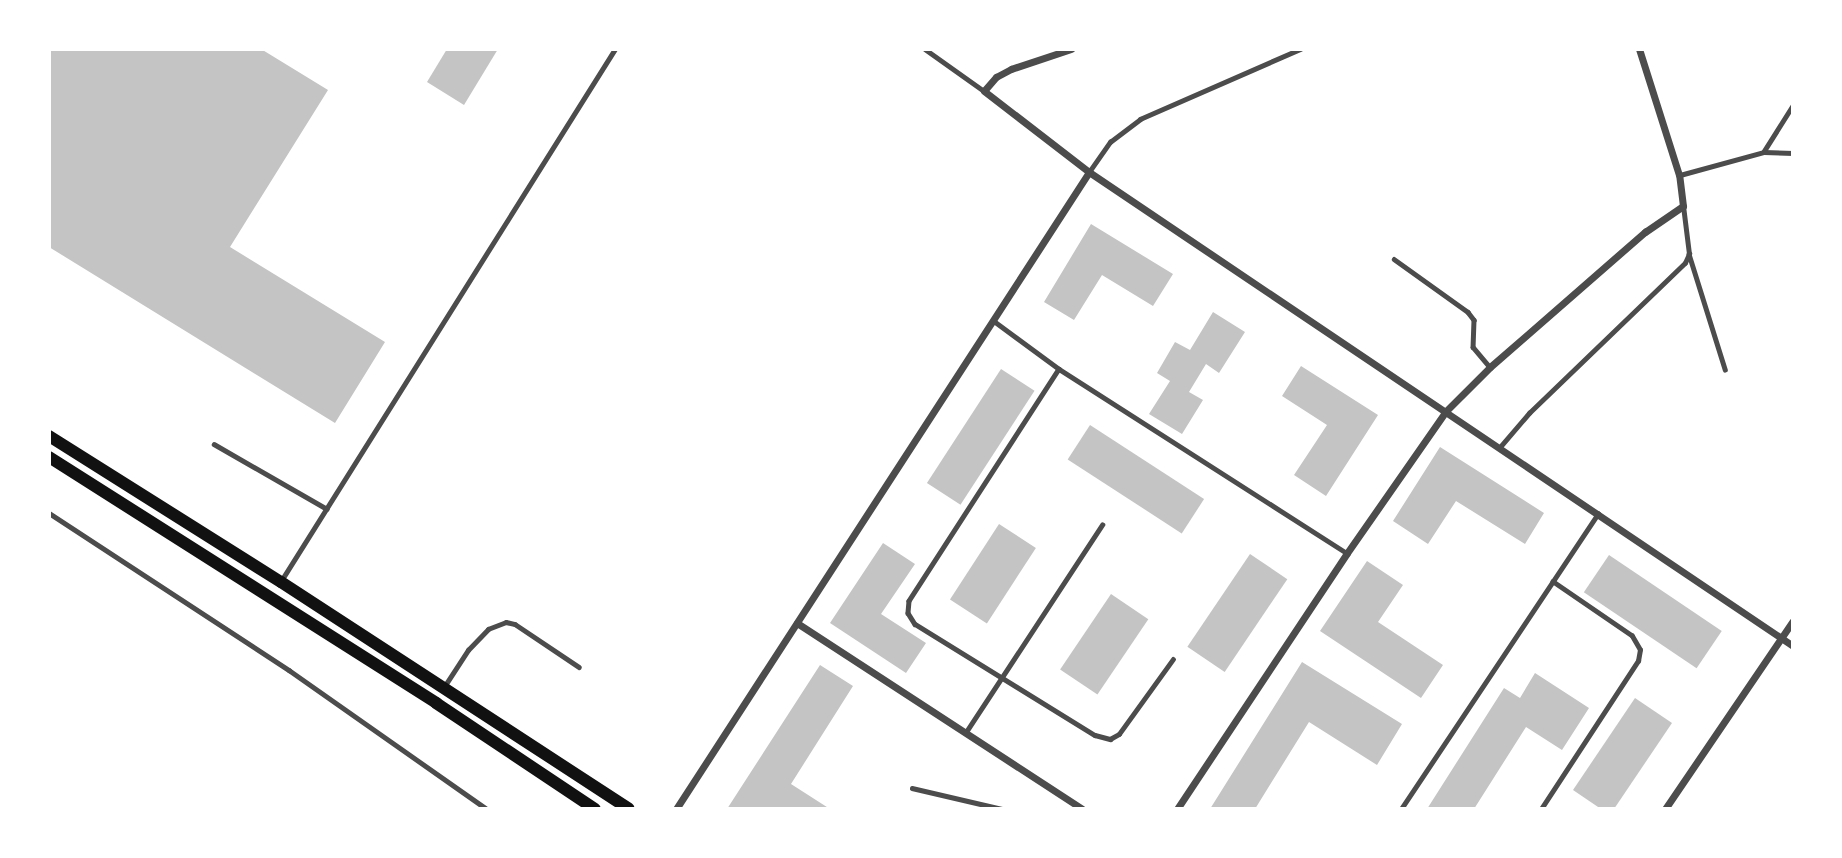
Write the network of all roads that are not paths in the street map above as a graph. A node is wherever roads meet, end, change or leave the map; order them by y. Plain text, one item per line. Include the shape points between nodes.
1 (615, 49) edge
2 (925, 49) edge
3 (1070, 49) edge
4 (1300, 49) edge
5 (1639, 49) edge
6 (984, 91) junction
7 (1793, 105) edge
8 (1764, 152) junction
9 (1793, 153) edge
10 (1088, 172) junction
11 (1679, 175) junction
12 (1683, 206) junction
13 (1689, 254) junction
14 (1394, 259) dead end
15 (994, 321) junction
16 (1490, 367) junction
17 (1059, 369) junction
18 (1725, 369) dead end
19 (1446, 411) junction
20 (49, 436) edge
21 (214, 444) dead end
22 (1500, 447) junction
23 (49, 457) edge
24 (327, 509) junction
25 (49, 513) edge
26 (1598, 514) junction
27 (1102, 525) dead end
28 (1347, 553) junction
29 (281, 582) junction
30 (1553, 582) junction
31 (1793, 621) edge
32 (797, 623) junction
33 (1781, 635) junction
34 (1793, 646) edge
35 (1173, 659) dead end
36 (579, 667) dead end
37 (1004, 678) junction
38 (444, 687) junction
39 (966, 733) junction
40 (912, 788) dead end
41 (487, 809) edge
42 (595, 809) edge
43 (629, 809) edge
44 (676, 809) edge
45 (1002, 809) edge
46 (1082, 809) edge
47 (1177, 809) edge
48 (1401, 809) edge
49 (1541, 809) edge
50 (1665, 809) edge

1 - 24 lane
2 - 6 lane
3 - 6 street via 1011,69
4 - 10 lane via 1140,119 1110,142
5 - 11 street
6 - 10 street
7 - 8 lane
8 - 9 lane
8 - 11 lane
10 - 15 street
10 - 19 street
11 - 12 street
12 - 13 lane
12 - 16 street via 1645,232
13 - 18 lane
13 - 22 lane
14 - 16 lane via 1468,312 1474,320 1473,347
15 - 17 lane
15 - 32 street
16 - 19 street
17 - 28 lane
17 - 37 lane via 909,601 908,613 915,624
19 - 22 street
19 - 28 street
20 - 29 main road
21 - 24 lane
22 - 26 street
23 - 42 main road
24 - 29 lane
25 - 41 lane via 289,670
26 - 30 lane
26 - 33 street
27 - 37 lane
28 - 47 street
29 - 38 main road
30 - 48 lane
30 - 49 lane via 1632,636 1640,650 1638,661
31 - 33 street
32 - 39 street
32 - 44 street
33 - 34 street
33 - 50 street
35 - 37 lane via 1119,734 1110,739 1095,736
36 - 38 lane via 506,622 488,629
37 - 39 lane
38 - 43 main road
39 - 46 street
40 - 45 lane

